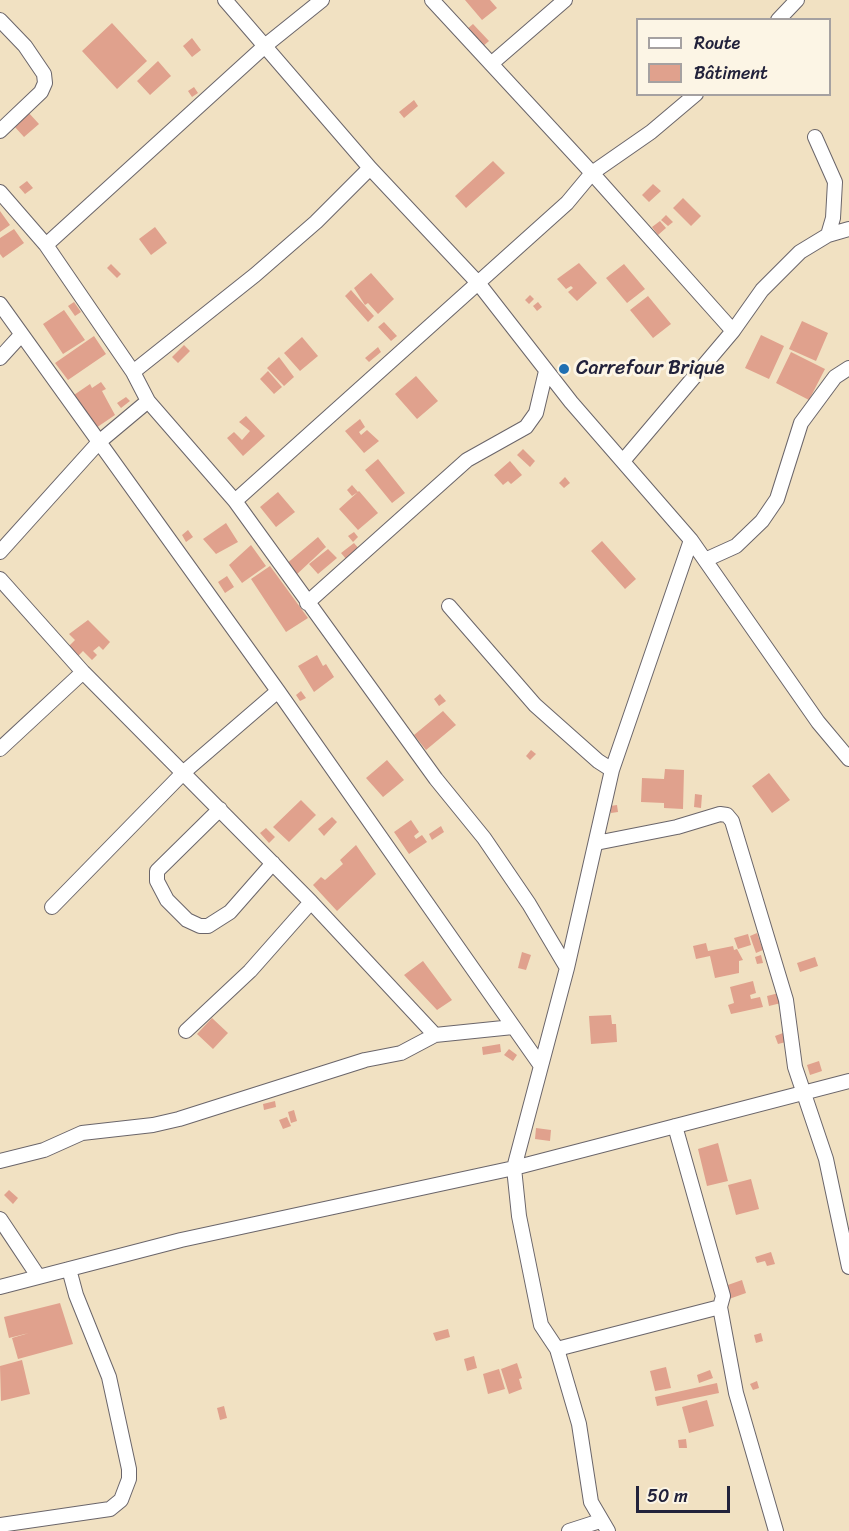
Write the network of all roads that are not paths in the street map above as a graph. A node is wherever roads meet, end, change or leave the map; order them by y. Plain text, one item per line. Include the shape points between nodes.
1 (225, 0) edge
2 (322, 0) edge
3 (432, 0) edge
4 (565, 0) edge
5 (797, 0) edge
6 (779, 18) edge
7 (0, 20) edge
8 (266, 45) junction
9 (491, 64) junction
10 (694, 96) edge
11 (0, 131) edge
12 (815, 137) dead end
13 (370, 168) junction
14 (592, 173) junction
15 (0, 192) edge
16 (849, 230) edge
17 (828, 234) junction
18 (46, 244) junction
19 (479, 284) junction
20 (0, 304) edge
21 (734, 331) junction
22 (21, 335) junction
23 (0, 358) edge
24 (849, 368) edge
25 (546, 370) junction
26 (133, 372) junction
27 (148, 401) junction
28 (99, 442) junction
29 (623, 460) junction
30 (235, 501) junction
31 (691, 540) junction
32 (0, 552) edge
33 (705, 560) junction
34 (0, 579) edge
35 (307, 603) junction
36 (449, 606) dead end
37 (83, 672) junction
38 (278, 691) junction
39 (0, 749) edge
40 (849, 759) edge
41 (612, 770) junction
42 (184, 772) junction
43 (220, 809) junction
44 (596, 843) junction
45 (273, 863) junction
46 (311, 902) junction
47 (52, 908) dead end
48 (567, 968) junction
49 (513, 1027) junction
50 (186, 1031) dead end
51 (435, 1035) junction
52 (541, 1066) junction
53 (849, 1081) edge
54 (802, 1093) junction
55 (675, 1126) junction
56 (0, 1161) edge
57 (514, 1168) junction
58 (0, 1219) edge
59 (849, 1267) edge
60 (69, 1269) junction
61 (38, 1276) junction
62 (0, 1287) edge
63 (720, 1307) junction
64 (556, 1349) junction
65 (0, 1525) edge
66 (604, 1526) edge
67 (569, 1531) edge
68 (776, 1531) edge

1 - 8 street
2 - 8 street
3 - 9 street
4 - 9 street
5 - 6 street
7 - 11 street via 25,46 45,83 41,92
8 - 13 street
8 - 18 street
9 - 14 street
10 - 14 street
12 - 17 street via 835,182
13 - 19 street
13 - 26 street via 255,275
14 - 19 street via 567,203
14 - 21 street
15 - 18 street
16 - 17 street
17 - 21 street via 800,252 762,290
18 - 26 street
19 - 25 street
19 - 30 street
20 - 22 street
21 - 29 street
22 - 23 street
22 - 28 street
24 - 33 street via 835,377 801,423 777,499 762,521 736,546
25 - 29 street
25 - 35 street via 536,413 526,427 467,460
26 - 27 street
27 - 28 street
27 - 30 street
28 - 32 street
28 - 38 street
29 - 31 street
30 - 35 street
31 - 33 street
31 - 41 street
33 - 40 street via 818,722
34 - 37 street
35 - 48 street via 484,838
36 - 41 street via 535,705
37 - 39 street
37 - 42 street
38 - 42 street
38 - 49 street
41 - 44 street
42 - 43 street
42 - 47 street
43 - 45 street
43 - 45 street via 157,871 157,881 167,900 187,920 208,926 231,912
44 - 48 street
44 - 54 street via 728,815 786,1000
45 - 46 street
46 - 50 street via 250,970
46 - 51 street
48 - 52 street
49 - 51 street
49 - 52 street
51 - 56 street via 401,1053 365,1060 179,1119 82,1133 44,1150
52 - 57 street
53 - 54 street
54 - 55 street
54 - 59 street via 826,1159
55 - 57 street
55 - 63 street via 723,1296
57 - 60 street via 181,1240
57 - 64 street via 519,1216 541,1325
58 - 61 street
60 - 61 street
60 - 65 street via 109,1377 129,1479 121,1500 110,1509
61 - 62 street
63 - 64 street
63 - 68 street via 736,1393
64 - 66 street via 579,1424 591,1502
66 - 67 street

